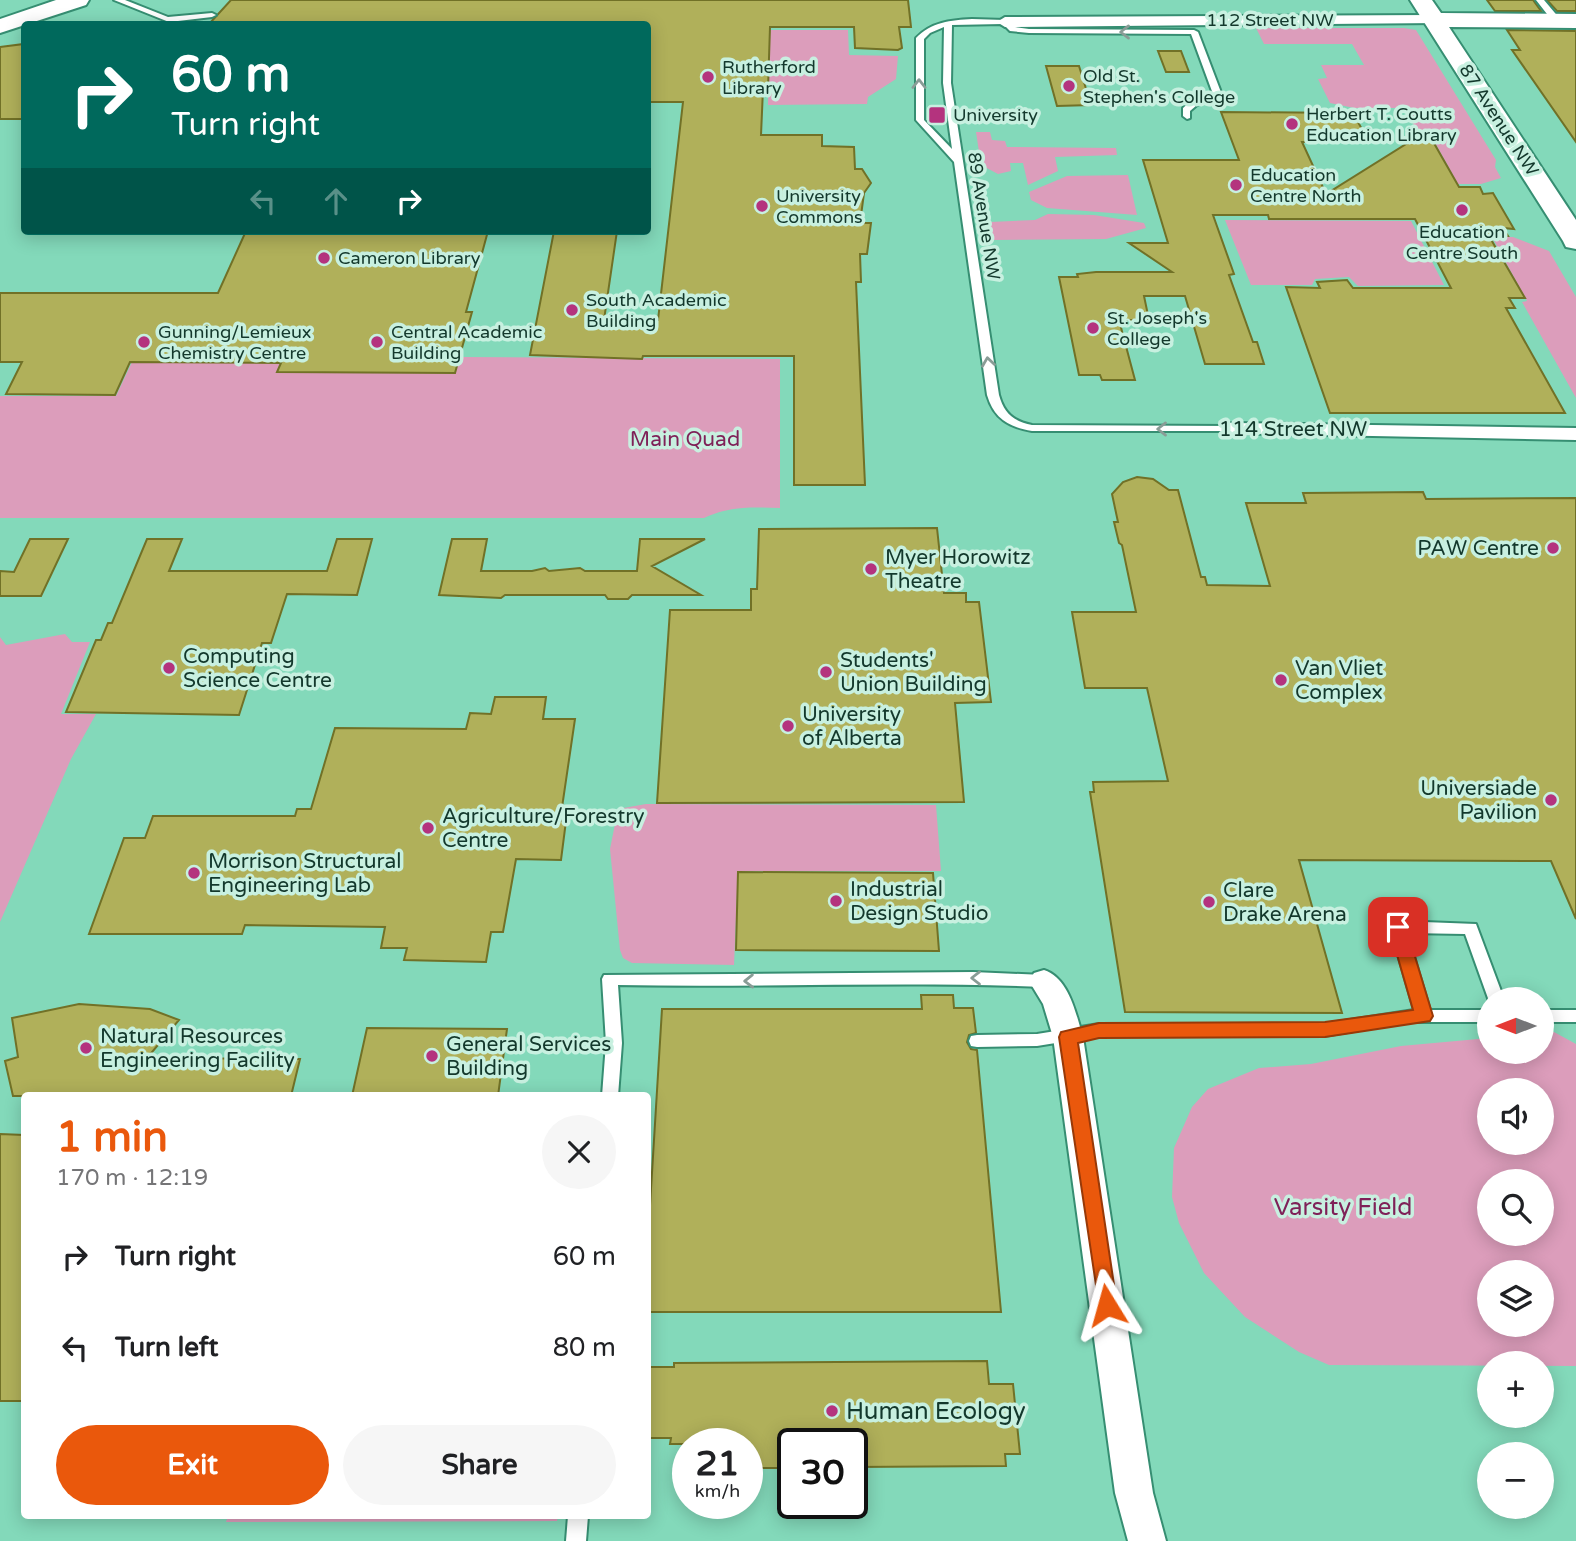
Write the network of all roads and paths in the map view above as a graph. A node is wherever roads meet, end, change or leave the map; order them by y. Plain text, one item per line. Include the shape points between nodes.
1 (78, 0) edge
2 (118, 0) edge
3 (1176, 0) edge
4 (1421, 0) edge
5 (1540, 0) edge
6 (212, 15) dead end
7 (168, 19) junction
8 (1434, 20) junction
9 (173, 21) edge
10 (1566, 21) edge
11 (1005, 22) joint
12 (948, 24) junction
13 (0, 26) edge
14 (1190, 26) junction
15 (1187, 116) dead end
16 (958, 161) junction
17 (1574, 234) edge
18 (1011, 422) joint
19 (1230, 429) joint
20 (1370, 429) joint
21 (1576, 434) edge
22 (1044, 981) joint
23 (1492, 987) edge
24 (1424, 1016) junction
25 (1477, 1016) edge
26 (1554, 1016) edge
27 (1576, 1016) edge
28 (1068, 1037) junction
29 (976, 1041) dead end
30 (610, 1092) edge
31 (578, 1519) edge
32 (576, 1541) edge
33 (1147, 1541) edge

1 - 13 main road
2 - 7 lane
3 - 14 street
4 - 8 main road, 87 Avenue NW
5 - 10 lane
6 - 7 lane
7 - 9 lane
8 - 10 main road, 112 Street NW
8 - 14 street, 112 Street NW
8 - 17 main road, 87 Avenue NW
11 - 12 lane, 112 Street NW
11 - 14 street, 112 Street NW
12 - 16 lane, 89 Avenue NW via 947,83
16 -> 12 lane via 918,113 920,38 929,28
14 - 15 lane via 1218,95 1190,106
18 -> 16 lane, 89 Avenue NW via 999,414 993,395
19 -> 18 lane, 114 Street NW via 1032,428
19 - 20 street, 114 Street NW
20 - 21 street, 114 Street NW
22 - 28 street via 1057,1002
22 -> 30 lane via 610,979 614,1043
23 - 24 lane via 1471,928 1398,927
24 - 25 lane
24 - 28 lane via 1325,1030 1099,1030
26 - 27 lane
28 - 29 lane
28 - 33 street via 1134,1493
31 - 32 lane

